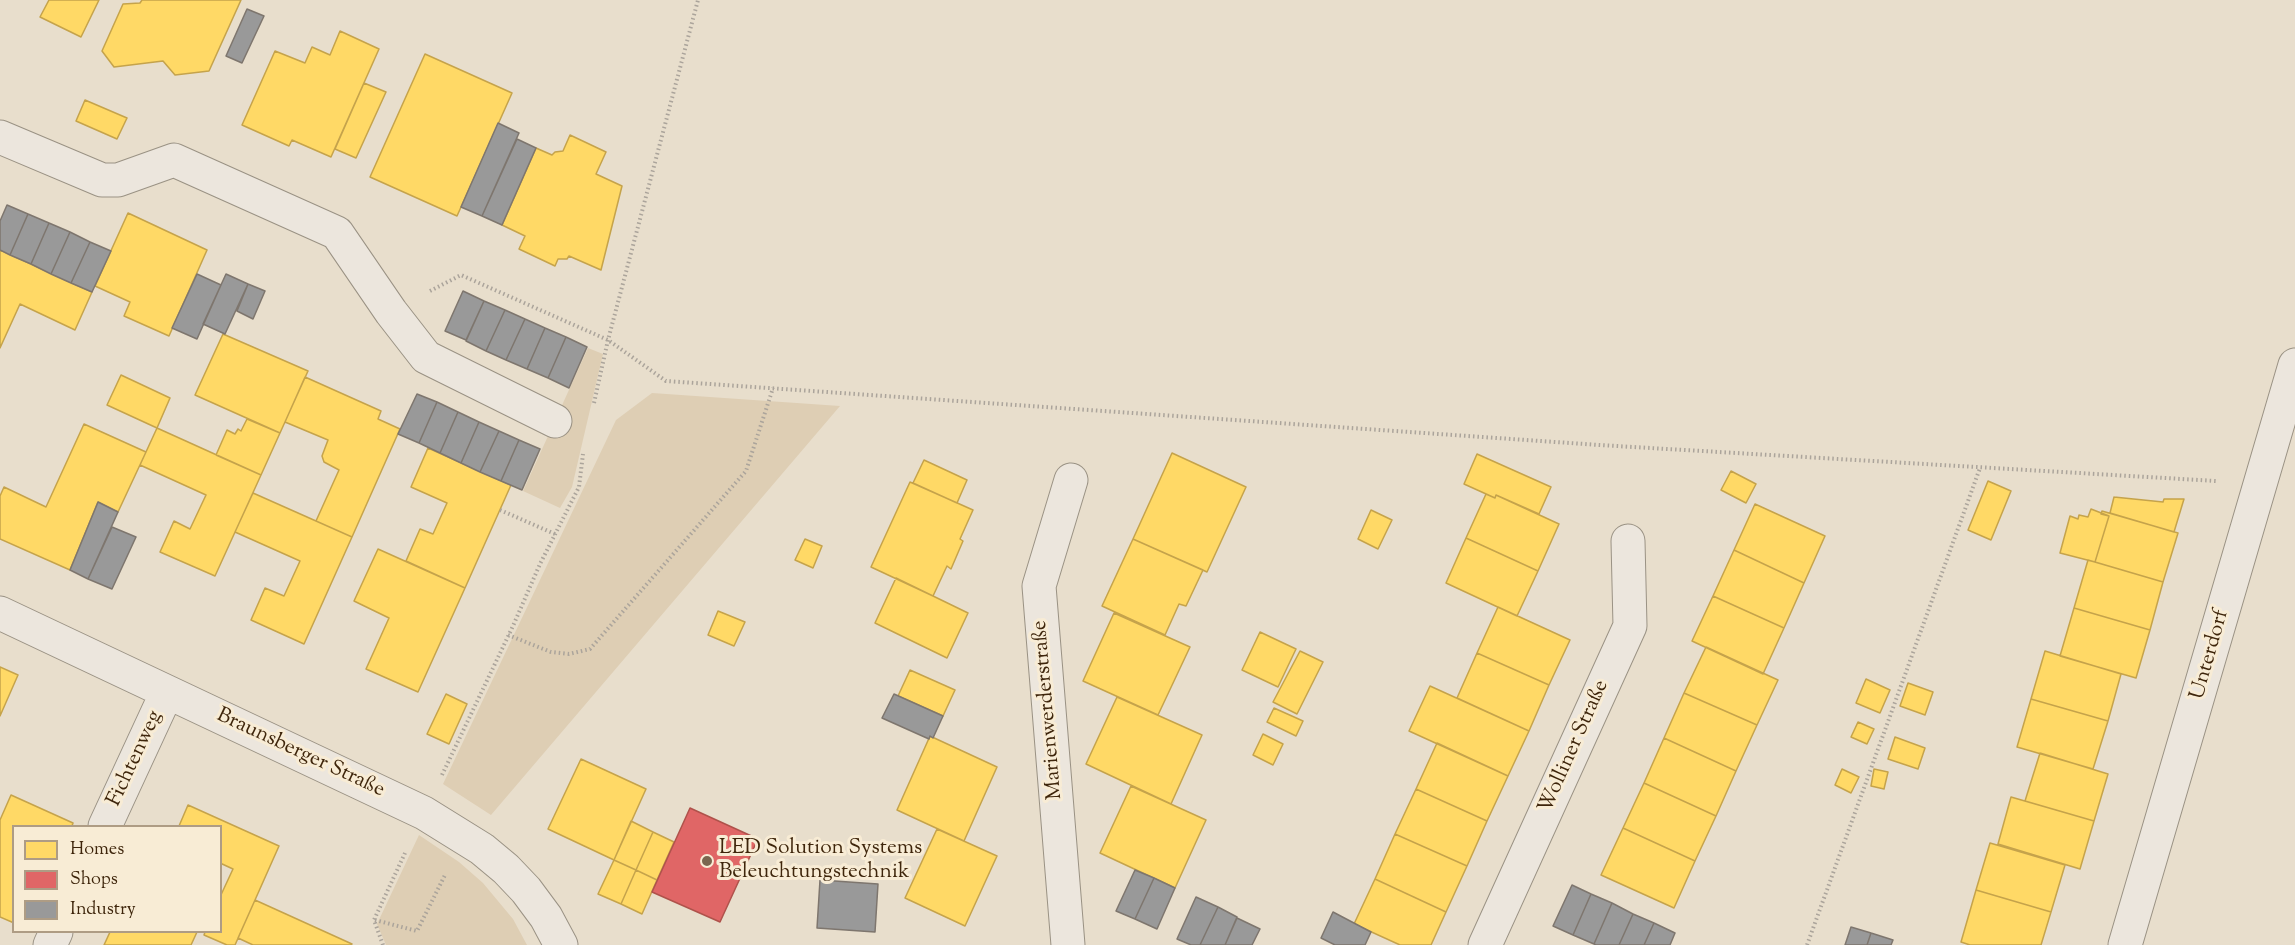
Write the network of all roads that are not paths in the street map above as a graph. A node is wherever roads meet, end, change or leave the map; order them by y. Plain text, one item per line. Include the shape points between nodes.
1 (0, 137) edge
2 (2295, 365) edge
3 (555, 421) dead end
4 (1071, 480) dead end
5 (1628, 541) dead end
6 (0, 613) edge
7 (167, 692) junction
8 (105, 825) edge
9 (561, 945) edge
10 (1068, 945) edge
11 (1485, 945) edge
12 (2125, 945) edge

1 - 3 street via 102,180 118,180 174,160 337,233 426,357
2 - 12 street, Unterdorf
4 - 10 street, Marienwerderstraße via 1039,586
5 - 11 street, Wolliner Straße via 1630,626
6 - 7 street, Braunsberger Straße
7 - 8 street, Fichtenweg
7 - 9 street, Braunsberger Straße via 424,813 464,837 506,868 526,890

